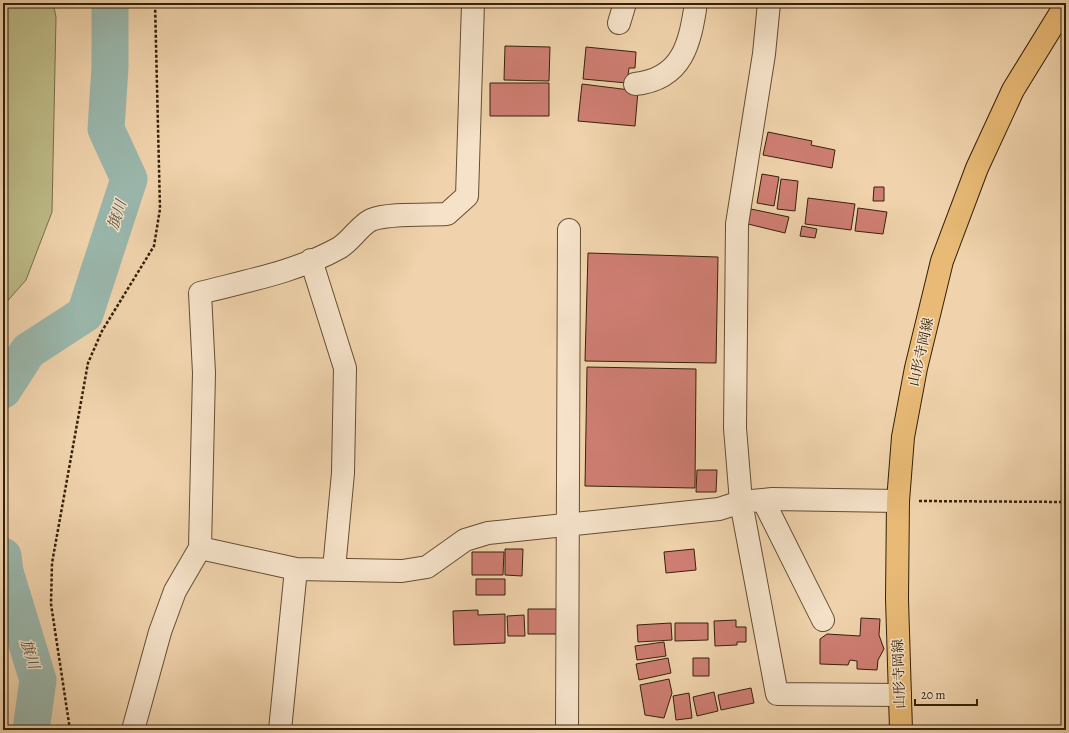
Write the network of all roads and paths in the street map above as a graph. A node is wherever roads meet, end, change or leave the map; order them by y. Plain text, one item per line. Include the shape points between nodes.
1 (155, 3) edge
2 (473, 3) edge
3 (625, 3) edge
4 (696, 3) edge
5 (768, 3) edge
6 (1066, 4) edge
7 (618, 24) dead end
8 (635, 84) dead end
9 (569, 230) dead end
10 (311, 260) junction
11 (763, 500) junction
12 (898, 501) junction
13 (741, 502) junction
14 (1066, 502) edge
15 (568, 525) junction
16 (200, 548) junction
17 (296, 569) junction
18 (334, 569) junction
19 (824, 620) dead end
20 (900, 694) junction
21 (70, 730) edge
22 (133, 730) edge
23 (280, 730) edge
24 (567, 730) edge
25 (901, 730) edge

1 - 21 path via 160,209 154,246 102,331 88,363 52,563 51,604
2 - 10 street via 466,196 447,214 371,220 340,247
3 - 7 street
4 - 8 street via 691,33 683,56 666,74 645,84
5 - 13 street via 764,54 737,224 735,428
6 - 12 main road, 山形寺岡線 via 1013,90 977,168 942,261 916,368 903,437
9 - 15 street
10 - 16 street via 276,273 200,293 204,373
10 - 18 street via 345,368 343,473
11 - 12 street
11 - 13 street
11 - 19 street
12 - 14 path
12 - 20 main road, 山形寺岡線 via 897,599
13 - 15 street via 719,510
13 - 20 street via 777,694
15 - 18 street via 488,534 465,540 427,567 402,571
15 - 24 street
16 - 17 street
16 - 22 street via 175,591
17 - 18 street
17 - 23 street
20 - 25 main road, 山形寺岡線

